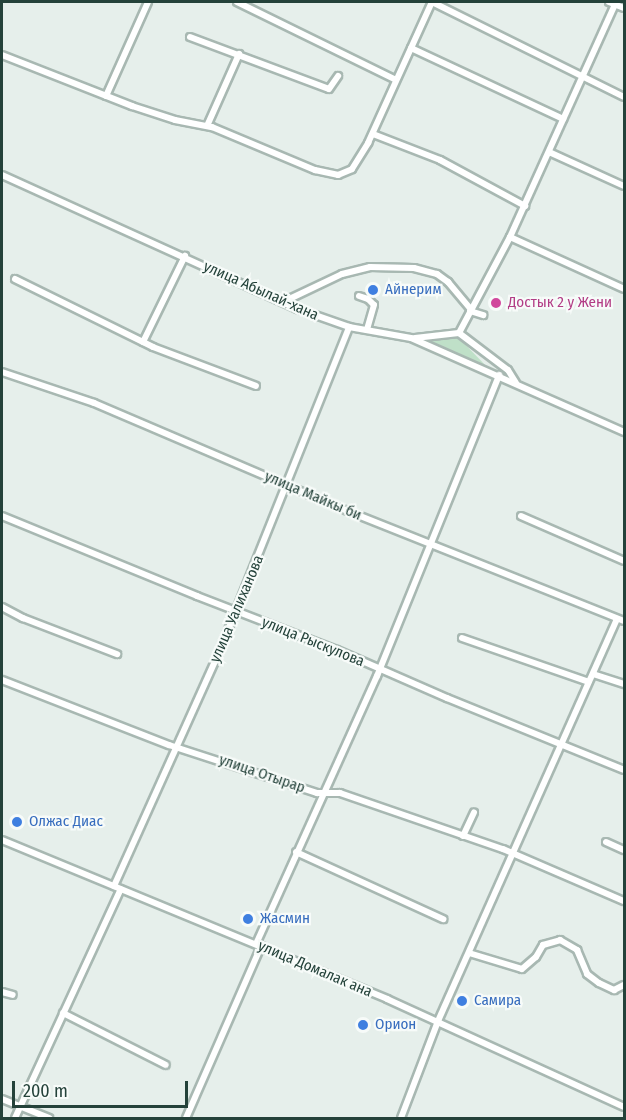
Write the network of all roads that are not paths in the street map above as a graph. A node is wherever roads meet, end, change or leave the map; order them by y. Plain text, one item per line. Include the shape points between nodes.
1 (148, 2) edge
2 (237, 2) edge
3 (432, 2) edge
4 (613, 2) edge
5 (624, 8) edge
6 (190, 37) dead end
7 (411, 48) junction
8 (240, 54) junction
9 (2, 56) edge
10 (338, 75) dead end
11 (582, 77) junction
12 (396, 80) junction
13 (106, 96) junction
14 (624, 97) edge
15 (563, 119) junction
16 (207, 126) junction
17 (373, 134) junction
18 (549, 152) junction
19 (2, 175) edge
20 (624, 186) edge
21 (525, 206) junction
22 (510, 237) junction
23 (185, 256) junction
24 (15, 279) dead end
25 (624, 289) edge
26 (359, 296) dead end
27 (284, 302) junction
28 (471, 310) junction
29 (483, 315) dead end
30 (350, 327) junction
31 (367, 330) junction
32 (459, 333) junction
33 (411, 338) junction
34 (143, 342) junction
35 (2, 372) edge
36 (500, 375) junction
37 (516, 383) junction
38 (256, 386) dead end
39 (624, 432) edge
40 (287, 486) junction
41 (2, 516) edge
42 (521, 516) dead end
43 (430, 544) junction
44 (624, 561) edge
45 (2, 607) edge
46 (236, 611) junction
47 (622, 620) edge
48 (462, 638) dead end
49 (117, 654) dead end
50 (379, 669) junction
51 (593, 674) junction
52 (2, 680) edge
53 (589, 682) junction
54 (624, 684) edge
55 (562, 744) junction
56 (177, 748) junction
57 (624, 770) edge
58 (322, 794) junction
59 (474, 812) dead end
60 (463, 836) junction
61 (2, 842) edge
62 (606, 842) dead end
63 (624, 850) edge
64 (296, 852) junction
65 (514, 853) junction
66 (118, 888) junction
67 (624, 901) edge
68 (443, 920) dead end
69 (258, 945) junction
70 (469, 953) junction
71 (624, 986) edge
72 (2, 992) edge
73 (13, 995) dead end
74 (63, 1013) junction
75 (438, 1021) junction
76 (166, 1065) dead end
77 (2, 1099) edge
78 (20, 1107) junction
79 (624, 1107) edge
80 (15, 1119) edge
81 (49, 1119) edge
82 (186, 1119) edge
83 (401, 1119) edge

1 - 13 street
2 - 12 street
3 - 7 street
3 - 11 street
4 - 5 street
4 - 11 street
6 - 8 street
7 - 12 street
7 - 15 street
8 - 10 street via 329,89
8 - 16 street
9 - 13 street
11 - 14 street
11 - 15 street
12 - 17 street
13 - 16 street via 175,120
15 - 18 street
16 - 17 street via 329,175 352,169
17 - 21 street via 440,160
18 - 20 street
18 - 21 street
19 - 23 street, улица Абылай-хана
21 - 22 street
22 - 25 street
22 - 28 street
23 - 27 street, улица Абылай-хана
23 - 34 street
24 - 34 street
26 - 31 street via 374,305
27 - 28 street via 351,271 370,267 414,268 448,282
27 - 30 street, улица Абылай-хана
28 - 29 street
28 - 32 street
30 - 31 street, улица Абылай-хана
30 - 40 street, улица Уалиханова
31 - 33 street, улица Абылай-хана
32 - 33 street
32 - 37 street via 508,370
33 - 36 street, улица Абылай-хана
34 - 38 street
35 - 40 street, улица Майкы би via 94,403
36 - 37 street, улица Абылай-хана
36 - 43 street
37 - 39 street, улица Абылай-хана
40 - 43 street, улица Майкы би
40 - 46 street, улица Уалиханова
41 - 46 street, улица Рыскулова
42 - 44 street
43 - 47 street, улица Майкы би
43 - 50 street
45 - 49 street
46 - 50 street, улица Рыскулова
46 - 56 street, улица Уалиханова
47 - 51 street
48 - 53 street
50 - 55 street, улица Рыскулова
50 - 58 street
51 - 53 street
51 - 54 street
52 - 56 street, улица Отырар
53 - 55 street
55 - 57 street, улица Рыскулова
55 - 65 street
56 - 58 street, улица Отырар
56 - 66 street, улица Уалиханова
58 - 60 street, улица Отырар via 340,793
58 - 64 street
59 - 60 street
60 - 65 street, улица Отырар
61 - 66 street, улица Домалак ана
62 - 63 street
64 - 68 street
64 - 69 street
65 - 67 street, улица Отырар
65 - 70 street
66 - 69 street, улица Домалак ана
66 - 74 street, улица Уалиханова
69 - 75 street, улица Домалак ана
69 - 82 street
70 - 71 street via 522,969 543,945 560,940 578,950 588,974 599,983 614,990
70 - 75 street
72 - 73 street
74 - 76 street
74 - 78 street, улица Уалиханова
75 - 79 street, улица Домалак ана
75 - 83 street
77 - 78 street
78 - 80 street, улица Уалиханова
78 - 81 street

